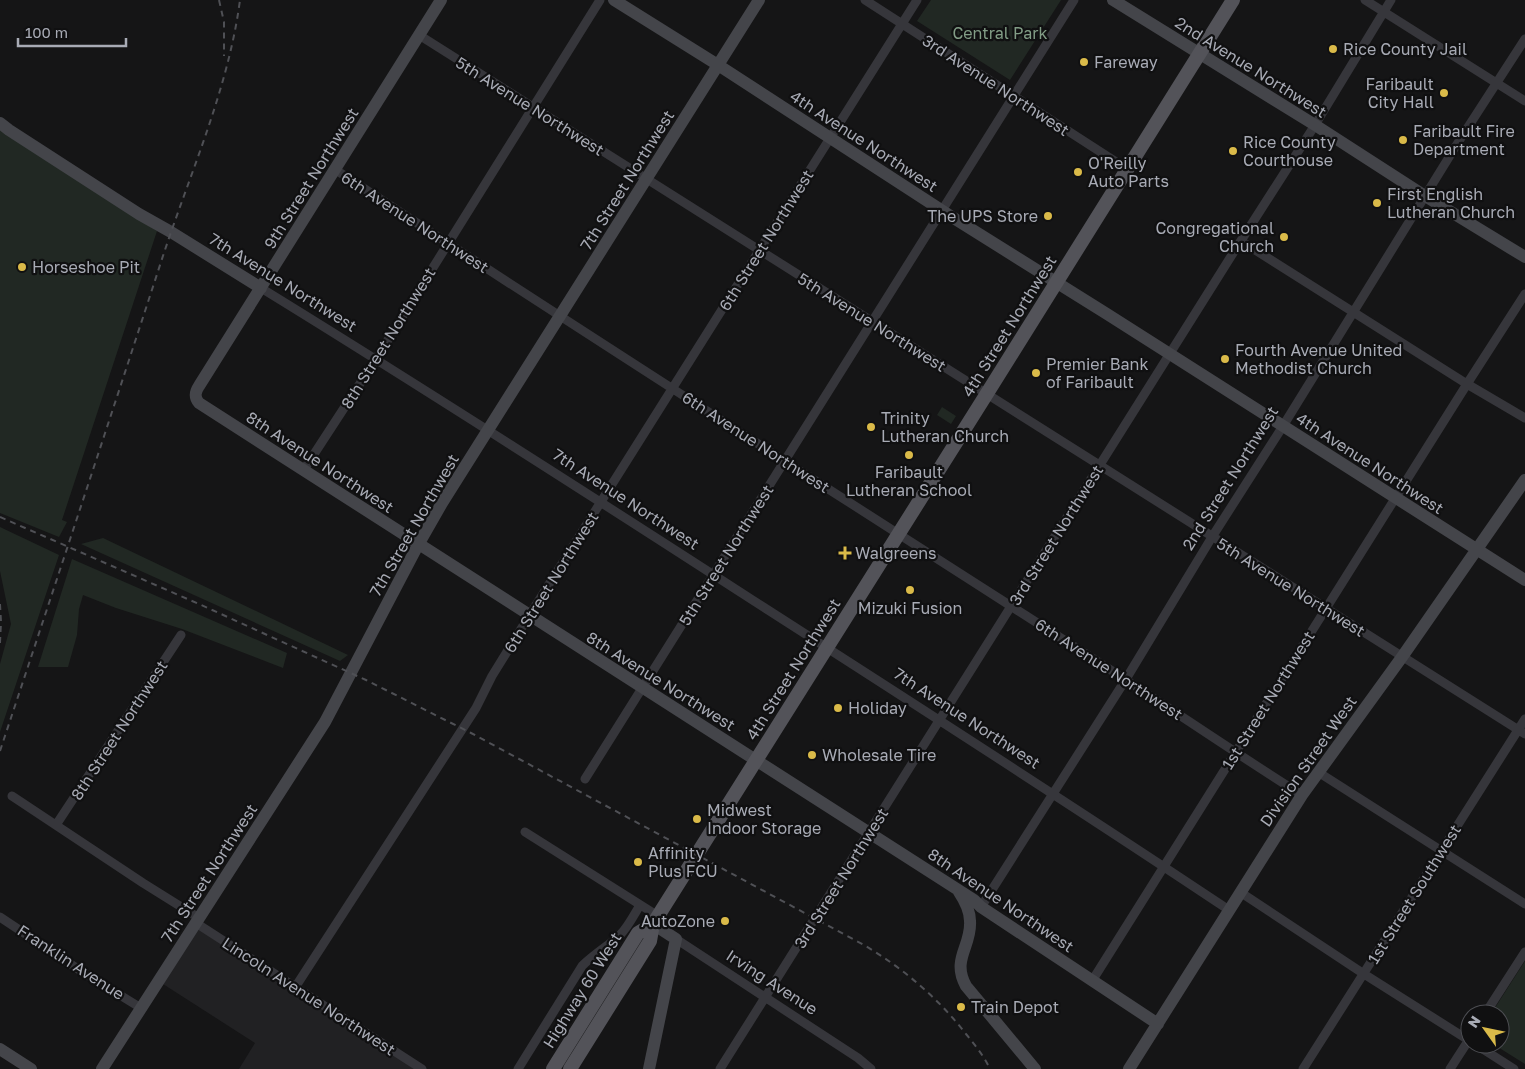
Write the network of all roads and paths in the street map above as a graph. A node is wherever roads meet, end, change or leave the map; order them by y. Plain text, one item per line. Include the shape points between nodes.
1 (441, 0) edge
2 (600, 0) edge
3 (614, 0) edge
4 (759, 0) edge
5 (865, 0) edge
6 (917, 0) edge
7 (1074, 0) edge
8 (1113, 0) edge
9 (1233, 0) edge
10 (1365, 0) edge
11 (1391, 0) edge
12 (1384, 12) junction
13 (902, 24) junction
14 (419, 35) junction
15 (1525, 39) edge
16 (1200, 54) junction
17 (718, 65) junction
18 (1496, 83) junction
19 (1014, 96) junction
20 (1525, 101) edge
21 (532, 108) junction
22 (0, 123) edge
23 (1315, 125) junction
24 (830, 138) junction
25 (336, 170) junction
26 (1127, 170) junction
27 (647, 179) junction
28 (1425, 196) junction
29 (942, 210) junction
30 (1240, 241) junction
31 (448, 243) junction
32 (759, 251) junction
33 (1525, 257) edge
34 (1057, 282) junction
35 (261, 288) junction
36 (1525, 294) edge
37 (1353, 312) junction
38 (561, 317) junction
39 (873, 322) junction
40 (1170, 354) junction
41 (376, 358) junction
42 (1467, 384) junction
43 (672, 388) junction
44 (986, 395) junction
45 (196, 399) joint
46 (1525, 418) edge
47 (1283, 426) junction
48 (489, 430) junction
49 (785, 461) junction
50 (1100, 466) junction
51 (303, 471) junction
52 (1525, 480) edge
53 (1396, 498) junction
54 (602, 502) junction
55 (899, 534) junction
56 (1212, 537) junction
57 (418, 545) junction
58 (1476, 550) junction
59 (714, 575) junction
60 (1525, 580) edge
61 (1011, 606) junction
62 (1326, 609) junction
63 (529, 616) junction
64 (181, 635) dead end
65 (827, 647) junction
66 (1402, 657) junction
67 (1126, 680) junction
68 (643, 688) junction
69 (940, 720) junction
70 (1525, 720) edge
71 (1522, 732) edge
72 (1235, 753) junction
73 (756, 760) junction
74 (1318, 772) junction
75 (585, 779) dead end
76 (1054, 793) junction
77 (1302, 795) junction
78 (12, 796) dead end
79 (56, 825) junction
80 (525, 832) dead end
81 (869, 833) junction
82 (1442, 852) junction
83 (1164, 867) junction
84 (957, 890) junction
85 (1240, 892) junction
86 (1525, 904) edge
87 (640, 905) junction
88 (981, 907) junction
89 (1229, 910) junction
90 (0, 917) edge
91 (655, 920) junction
92 (198, 921) junction
93 (968, 938) junction
94 (676, 939) junction
95 (1525, 952) edge
96 (1364, 974) junction
97 (1092, 981) junction
98 (296, 986) junction
99 (766, 998) junction
100 (1491, 1004) edge
101 (141, 1008) junction
102 (1158, 1024) junction
103 (1460, 1034) edge
104 (0, 1049) edge
105 (1461, 1054) edge
106 (1491, 1054) edge
107 (650, 1068) edge
108 (31, 1069) edge
109 (102, 1069) edge
110 (422, 1069) edge
111 (518, 1069) edge
112 (554, 1069) edge
113 (570, 1069) edge
114 (720, 1069) edge
115 (871, 1069) edge
116 (1035, 1069) edge
117 (1129, 1069) edge
118 (1303, 1069) edge
119 (1450, 1069) edge
120 (1514, 1069) edge

1 - 14 street, 9th Street Northwest
2 - 21 street, 8th Street Northwest
3 - 17 street, 4th Avenue Northwest
4 - 17 street, 7th Street Northwest
5 - 13 street, 3rd Avenue Northwest
6 - 13 street, 6th Street Northwest
7 - 19 street, 5th Street Northwest
8 - 16 street, 2nd Avenue Northwest
9 - 16 main road, 4th Street Northwest
10 - 12 street
11 - 12 street, 3rd Street Northwest
12 - 18 street
12 - 23 street, 3rd Street Northwest
13 - 19 street, 3rd Avenue Northwest
13 - 24 street, 6th Street Northwest
14 - 21 street, 5th Avenue Northwest
14 - 25 street, 9th Street Northwest
15 - 18 street, 2nd Street Northwest
16 - 23 street, 2nd Avenue Northwest
16 - 26 main road, 4th Street Northwest
17 - 24 street, 4th Avenue Northwest
17 - 27 street, 7th Street Northwest
18 - 20 street
18 - 28 street, 2nd Street Northwest
19 - 26 street, 3rd Avenue Northwest
19 - 29 street, 5th Street Northwest
21 - 27 street, 5th Avenue Northwest
21 - 31 street, 8th Street Northwest
22 - 35 street, 7th Avenue Northwest via 139,214
23 - 28 street, 2nd Avenue Northwest
23 - 30 street, 3rd Street Northwest
24 - 29 street, 4th Avenue Northwest
24 - 32 street, 6th Street Northwest
25 - 31 street, 6th Avenue Northwest
25 - 35 street, 9th Street Northwest
26 - 34 main road, 4th Street Northwest
27 - 32 street, 5th Avenue Northwest
27 - 38 street, 7th Street Northwest
28 - 33 street, 2nd Avenue Northwest
28 - 37 street, 2nd Street Northwest
29 - 34 street, 4th Avenue Northwest
29 - 39 street, 5th Street Northwest
30 - 37 street
30 - 40 street, 3rd Street Northwest
31 - 38 street, 6th Avenue Northwest
31 - 41 street, 8th Street Northwest
32 - 39 street, 5th Avenue Northwest
32 - 43 street, 6th Street Northwest
34 - 40 street, 4th Avenue Northwest
34 - 44 main road, 4th Street Northwest
35 - 41 street, 7th Avenue Northwest
35 - 45 street, 9th Street Northwest via 199,386
36 - 42 street, 1st Street Northwest
37 - 42 street
37 - 47 street, 2nd Street Northwest
38 - 43 street, 6th Avenue Northwest
38 - 48 street, 7th Street Northwest
39 - 44 street, 5th Avenue Northwest
39 - 49 street, 5th Street Northwest
40 - 47 street, 4th Avenue Northwest
40 - 50 street, 3rd Street Northwest
41 - 48 street, 7th Avenue Northwest
41 - 51 street, 8th Street Northwest
42 - 46 street
42 - 53 street, 1st Street Northwest
43 - 49 street, 6th Avenue Northwest
43 - 54 street, 6th Street Northwest
44 - 50 street, 5th Avenue Northwest
44 - 55 main road, 4th Street Northwest
45 - 51 street, 8th Avenue Northwest
47 - 53 street, 4th Avenue Northwest
47 - 56 street, 2nd Street Northwest
48 - 54 street, 7th Avenue Northwest
48 - 57 street, 7th Street Northwest
49 - 55 street, 6th Avenue Northwest
49 - 59 street, 5th Street Northwest
50 - 56 street, 5th Avenue Northwest
50 - 61 street, 3rd Street Northwest
51 - 57 street, 8th Avenue Northwest
52 - 58 street, Division Street West
53 - 58 street, 4th Avenue Northwest
53 - 62 street, 1st Street Northwest
54 - 59 street, 7th Avenue Northwest
54 - 63 street, 6th Street Northwest
55 - 61 street, 6th Avenue Northwest
55 - 65 main road, 4th Street Northwest
56 - 62 street, 5th Avenue Northwest
56 - 67 street, 2nd Street Northwest
57 - 63 street, 8th Avenue Northwest
57 - 92 street, 7th Street Northwest via 325,722
58 - 60 street, 4th Avenue Northwest
58 - 66 street, Division Street West
59 - 65 street, 7th Avenue Northwest
59 - 68 street, 5th Street Northwest
61 - 67 street, 6th Avenue Northwest
61 - 69 street, 3rd Street Northwest
62 - 66 street, 5th Avenue Northwest
62 - 72 street, 1st Street Northwest
63 - 68 street, 8th Avenue Northwest
63 - 98 street, 6th Street Northwest via 476,708
64 - 79 street, 8th Street Northwest
65 - 69 street, 7th Avenue Northwest
65 - 73 main road, 4th Street Northwest
66 - 71 street, 5th Avenue Northwest
66 - 74 street, Division Street West
67 - 72 street, 6th Avenue Northwest
67 - 76 street, 2nd Street Northwest
68 - 73 street, 8th Avenue Northwest
68 - 75 street, 5th Street Northwest
69 - 76 street, 7th Avenue Northwest
69 - 81 street, 3rd Street Northwest
70 - 71 street, 1st Street Southwest
71 - 82 street, 1st Street Southwest
72 - 77 street, 6th Avenue Northwest
72 - 83 street, 1st Street Northwest
73 - 81 street, 8th Avenue Northwest
73 - 91 main road, 4th Street Northwest
74 - 77 street, Division Street West
74 - 82 street
76 - 83 street, 7th Avenue Northwest
76 - 88 street, 2nd Street Northwest
77 - 85 street, Division Street West
78 - 79 street, Lincoln Avenue Northwest
79 - 92 street, Lincoln Avenue Northwest
80 - 87 street, Irving Avenue
81 - 84 street, 8th Avenue Northwest
81 - 99 street, 3rd Street Northwest
82 - 86 street
82 - 96 street, 1st Street Southwest
83 - 89 street, 7th Avenue Northwest
83 - 97 street, 1st Street Northwest
84 - 88 street, 8th Avenue Northwest
84 - 93 street via 970,914
85 - 89 street, Division Street West
85 - 96 street
87 - 91 street, Irving Avenue
87 - 111 street via 622,933 582,966
88 - 93 street, 2nd Street Northwest
88 - 97 street, 8th Avenue Northwest
89 - 102 street, Division Street West
90 - 101 street, Franklin Avenue
91 - 94 street, Irving Avenue
91 - 112 main road, Highway 60 West via 638,933
91 - 113 main road, Highway 60 West via 650,941
92 - 98 street, Lincoln Avenue Northwest
92 - 101 street, 7th Street Northwest
93 - 116 street via 960,961 966,986
94 - 99 street, Irving Avenue
94 - 107 street
95 - 100 street
96 - 103 street
96 - 118 street, 1st Street Southwest
97 - 102 street, 8th Avenue Northwest
98 - 110 street, Lincoln Avenue Northwest
99 - 114 street, 3rd Street Northwest
99 - 115 street, Irving Avenue
101 - 109 street, 7th Street Northwest
102 - 117 street, Division Street West
104 - 108 street
105 - 119 street
106 - 120 street

